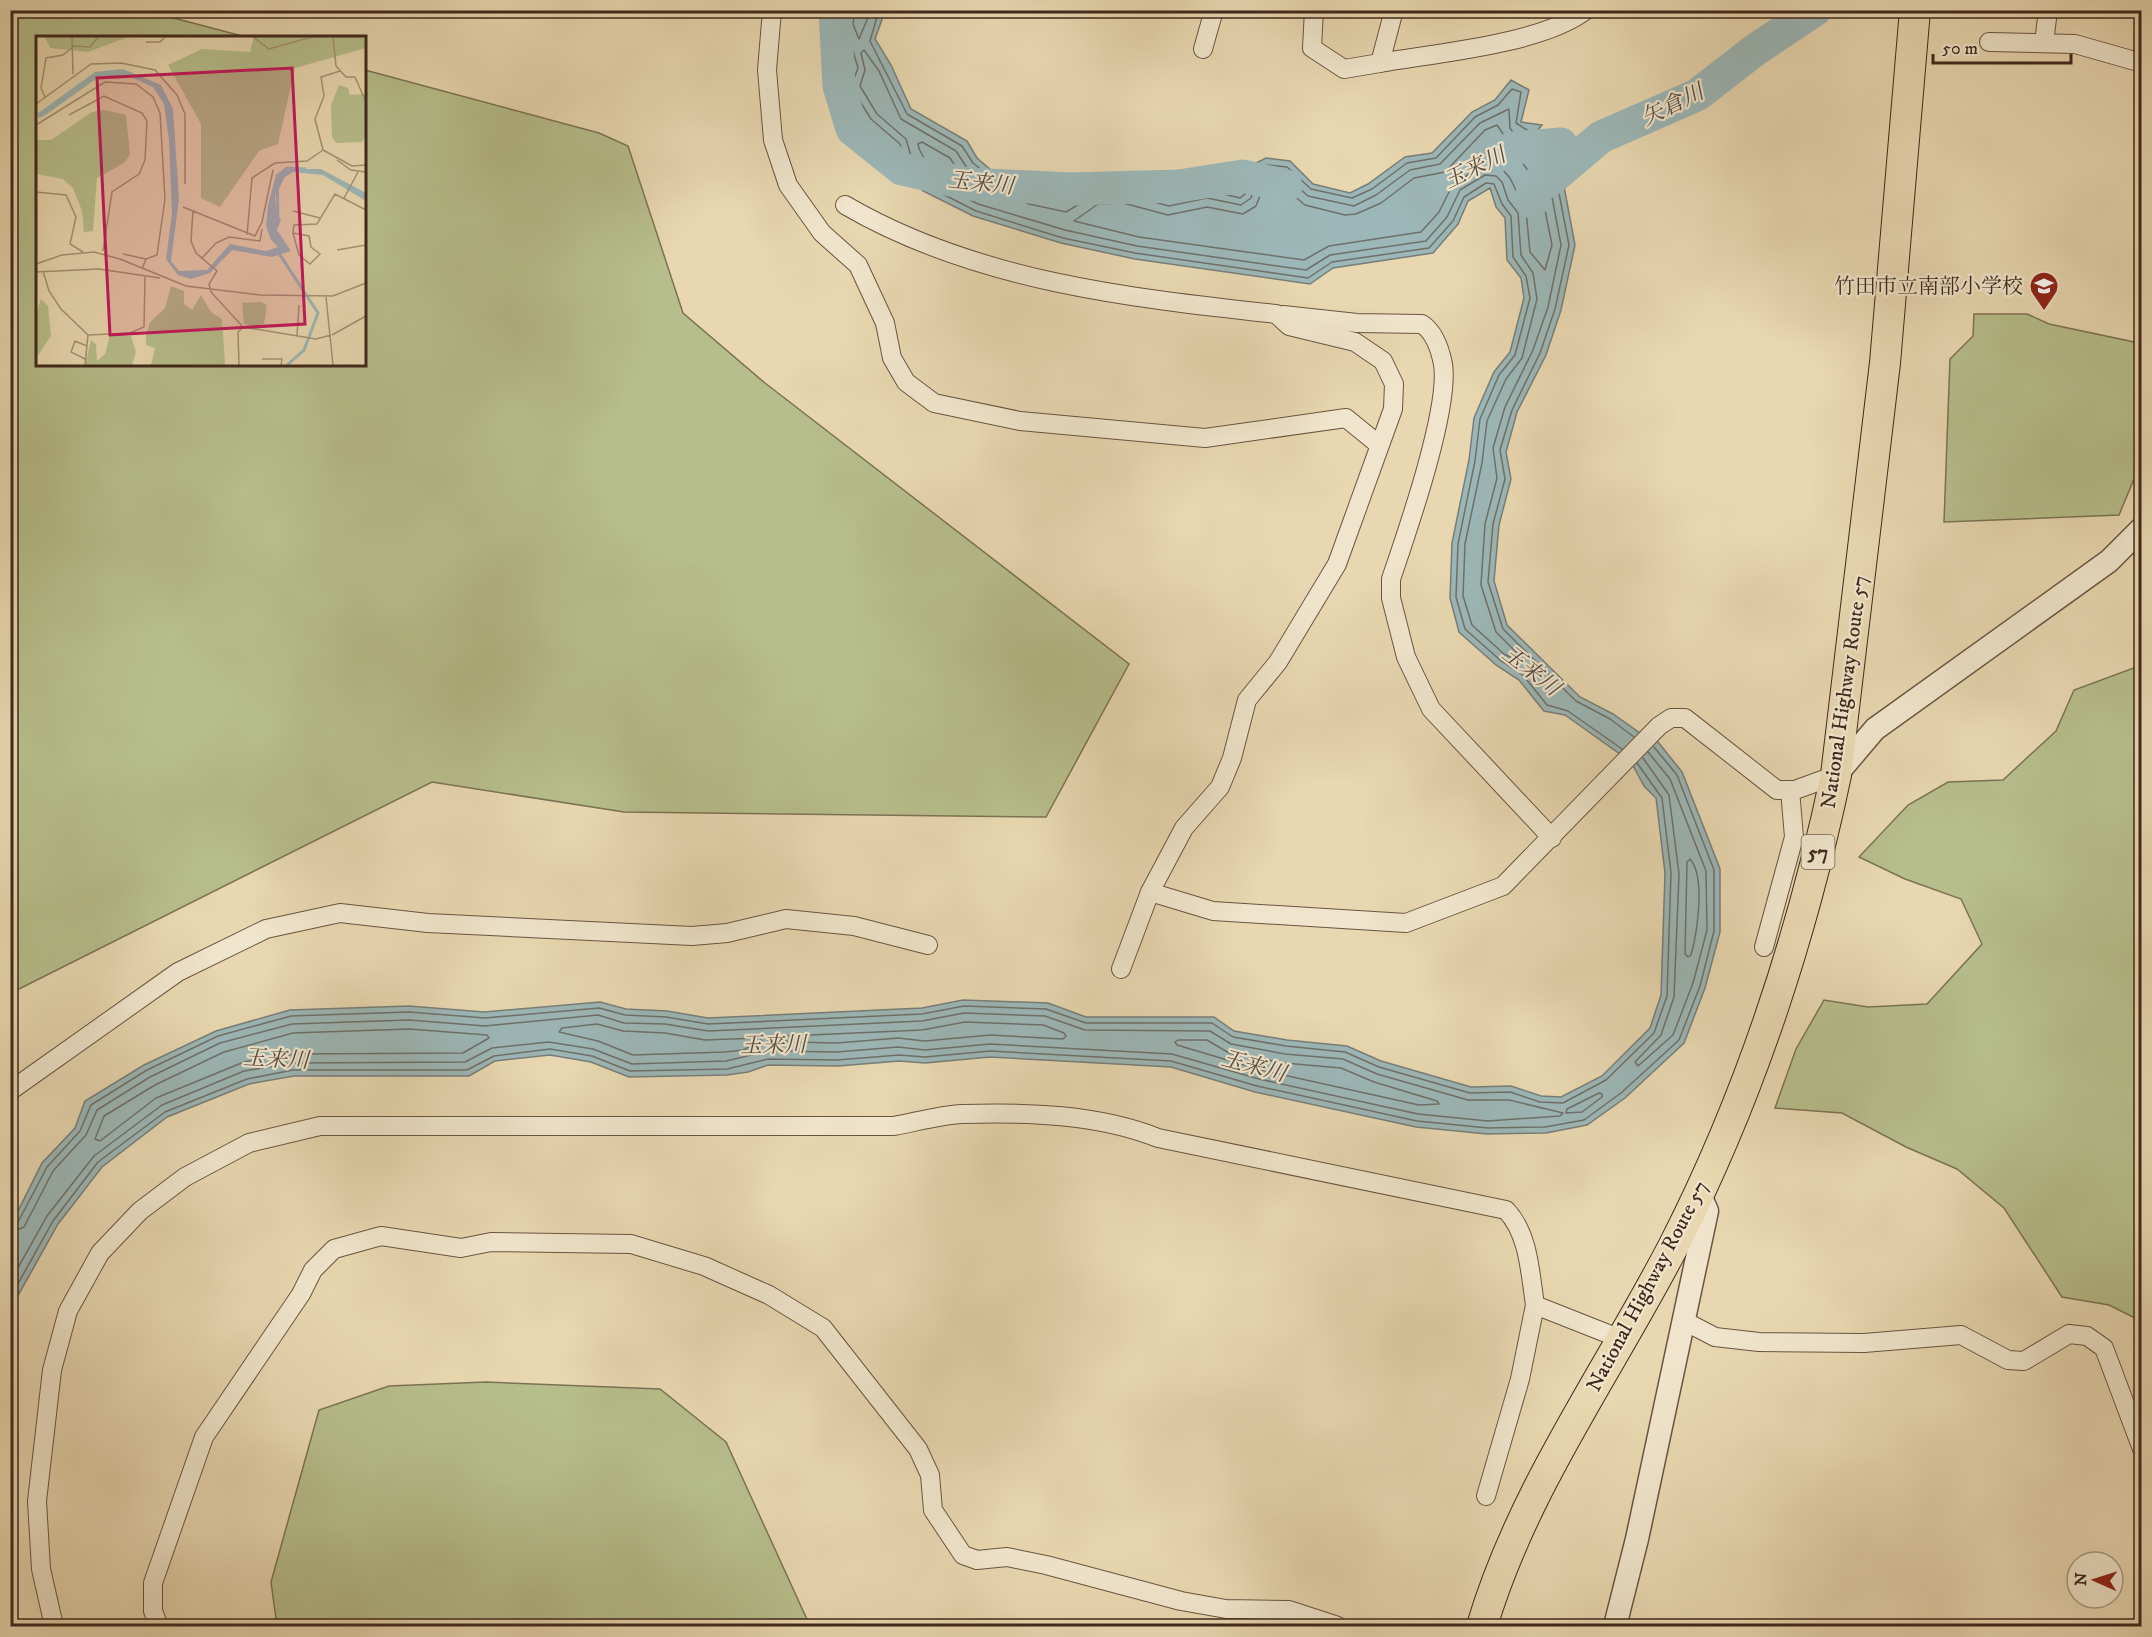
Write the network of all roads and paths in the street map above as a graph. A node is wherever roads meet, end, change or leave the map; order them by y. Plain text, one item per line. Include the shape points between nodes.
1 (772, 10) edge
2 (1214, 10) edge
3 (1314, 10) edge
4 (1394, 10) edge
5 (1586, 10) edge
6 (1915, 10) edge
7 (2048, 10) edge
8 (1989, 42) dead end
9 (2044, 43) junction
10 (1203, 50) dead end
11 (1380, 63) junction
12 (2142, 63) edge
13 (845, 205) dead end
14 (1276, 314) junction
15 (1378, 444) junction
16 (2142, 528) edge
17 (1836, 775) junction
18 (1790, 790) junction
19 (1552, 838) junction
20 (1150, 892) junction
21 (928, 945) dead end
22 (1764, 947) dead end
23 (1121, 969) dead end
24 (10, 1091) edge
25 (1699, 1192) junction
26 (1535, 1305) junction
27 (1684, 1321) junction
28 (1621, 1339) junction
29 (2142, 1449) edge
30 (1486, 1496) dead end
31 (54, 1626) edge
32 (159, 1626) edge
33 (1338, 1626) edge
34 (1482, 1626) edge
35 (1615, 1626) edge

1 - 15 street via 767,70 773,140 788,185 822,233 858,265 885,323 892,358 906,382 934,403 1020,421 1205,438 1346,418
2 - 10 street
3 - 11 street via 1312,48 1344,69
4 - 11 street
5 - 11 street via 1572,22 1525,37
6 - 17 highway, National Highway Route 57 / 57 via 1886,363
7 - 9 street
8 - 9 street
9 - 12 street via 2075,44
13 - 14 street via 885,228 933,248 1040,279 1153,300
14 - 15 street via 1288,326 1356,342 1383,361 1394,384 1394,409
14 - 19 street via 1357,323 1422,324 1430,330 1443,365 1441,399 1391,579 1391,598 1406,657 1431,709
15 - 20 street via 1337,564 1278,662 1247,700 1220,788 1184,828
16 - 17 street via 2109,561 1875,729
17 - 18 street
17 - 25 highway, National Highway Route 57 / 57 via 1780,985
18 - 19 street via 1777,790 1685,718 1671,718
18 - 22 street via 1794,837
19 - 20 street via 1503,886 1406,923 1213,910
20 - 23 street
21 - 24 street via 854,926 786,919 727,933 692,936 428,923 340,914 266,929 178,972
25 - 27 street via 1707,1211
25 - 28 highway, National Highway Route 57 / 57
26 - 28 street
26 - 30 street via 1520,1379
26 - 31 street via 1524,1241 1516,1220 1506,1210 1158,1138 1130,1127 1042,1115 972,1114 894,1126 320,1126 249,1143 185,1177 140,1211 100,1253 68,1311 52,1370 37,1501 41,1569
27 - 29 street via 1715,1337 1759,1342 1864,1343 1961,1335 2008,1360 2024,1361 2068,1334 2086,1336 2104,1348
27 - 35 street
28 - 34 highway, National Highway Route 57 / 57 via 1520,1524
32 - 33 street via 153,1611 153,1583 204,1437 301,1294 312,1270 334,1249 381,1236 461,1248 491,1242 631,1244 704,1266 769,1295 823,1328 918,1449 930,1475 933,1510 963,1555 977,1560 1007,1557 1046,1565 1215,1607 1289,1610

